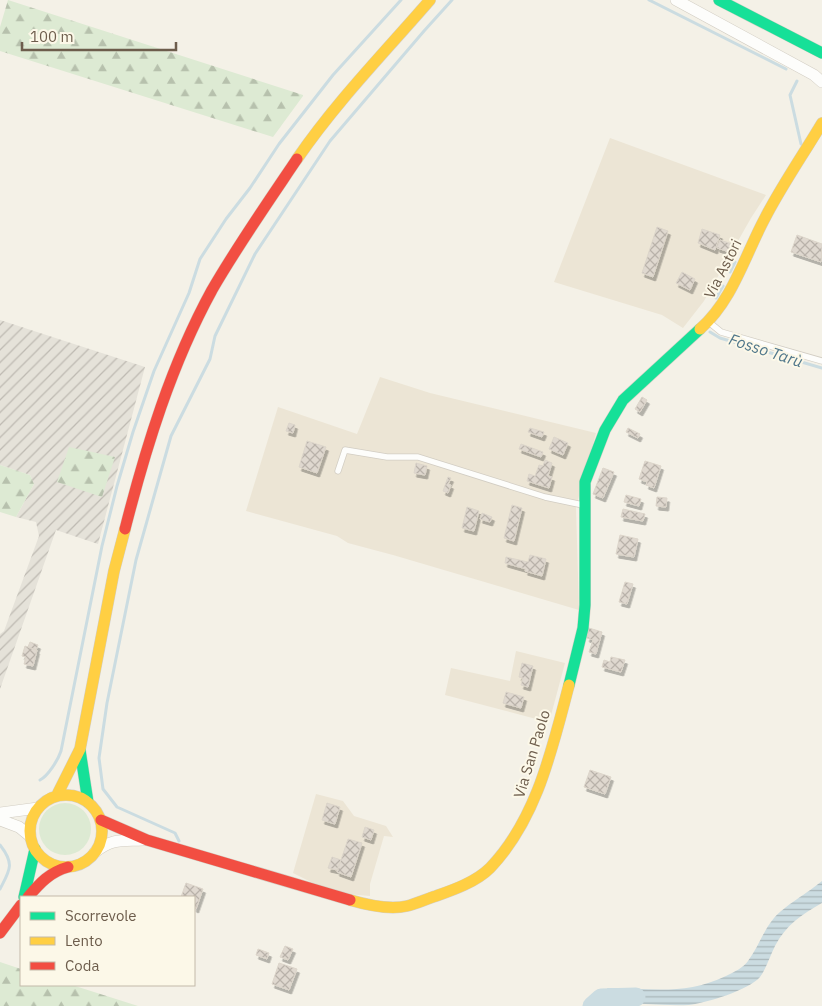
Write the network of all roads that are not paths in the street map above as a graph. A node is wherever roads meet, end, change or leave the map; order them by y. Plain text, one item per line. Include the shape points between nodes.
1 (430, 0) edge
2 (676, 0) edge
3 (719, 0) edge
4 (822, 53) edge
5 (822, 82) edge
6 (822, 123) edge
7 (708, 322) junction
8 (822, 361) edge
9 (605, 430) joint
10 (338, 471) dead end
11 (585, 506) junction
12 (80, 749) junction
13 (57, 795) junction
14 (88, 802) junction
15 (38, 808) junction
16 (0, 814) edge
17 (0, 820) edge
18 (101, 820) junction
19 (30, 836) junction
20 (147, 840) junction
21 (35, 849) junction
22 (96, 852) junction
23 (72, 866) junction
24 (26, 896) edge
25 (27, 896) edge
26 (20, 906) edge
27 (0, 933) edge

1 - 12 main road via 311,139 239,245 190,335 169,384 132,502 114,571
2 - 5 street
3 - 4 main road
6 - 7 main road, Via Astori via 766,217 729,293
7 - 8 lane via 721,332
7 - 9 main road, Via Astori via 623,400
9 - 11 main road, Via San Paolo via 585,482
10 - 11 lane via 345,450 388,457 418,457 545,497
11 - 20 main road, Via San Paolo via 583,628 558,722 535,800 518,833 483,873 442,894 394,907 364,904
12 - 13 main road
12 - 14 main road
13 - 14 main road via 68,794
13 - 15 main road
14 - 18 main road
15 - 16 street
15 - 19 main road via 32,816
17 - 19 street via 19,827
18 - 20 main road, Via San Paolo
18 - 22 main road via 102,831
19 - 21 main road
20 - 22 street, Via San Paolo via 117,840 106,843
21 - 23 main road via 51,864
21 - 24 main road
22 - 23 main road
23 - 25 main road via 55,870
26 - 27 main road

